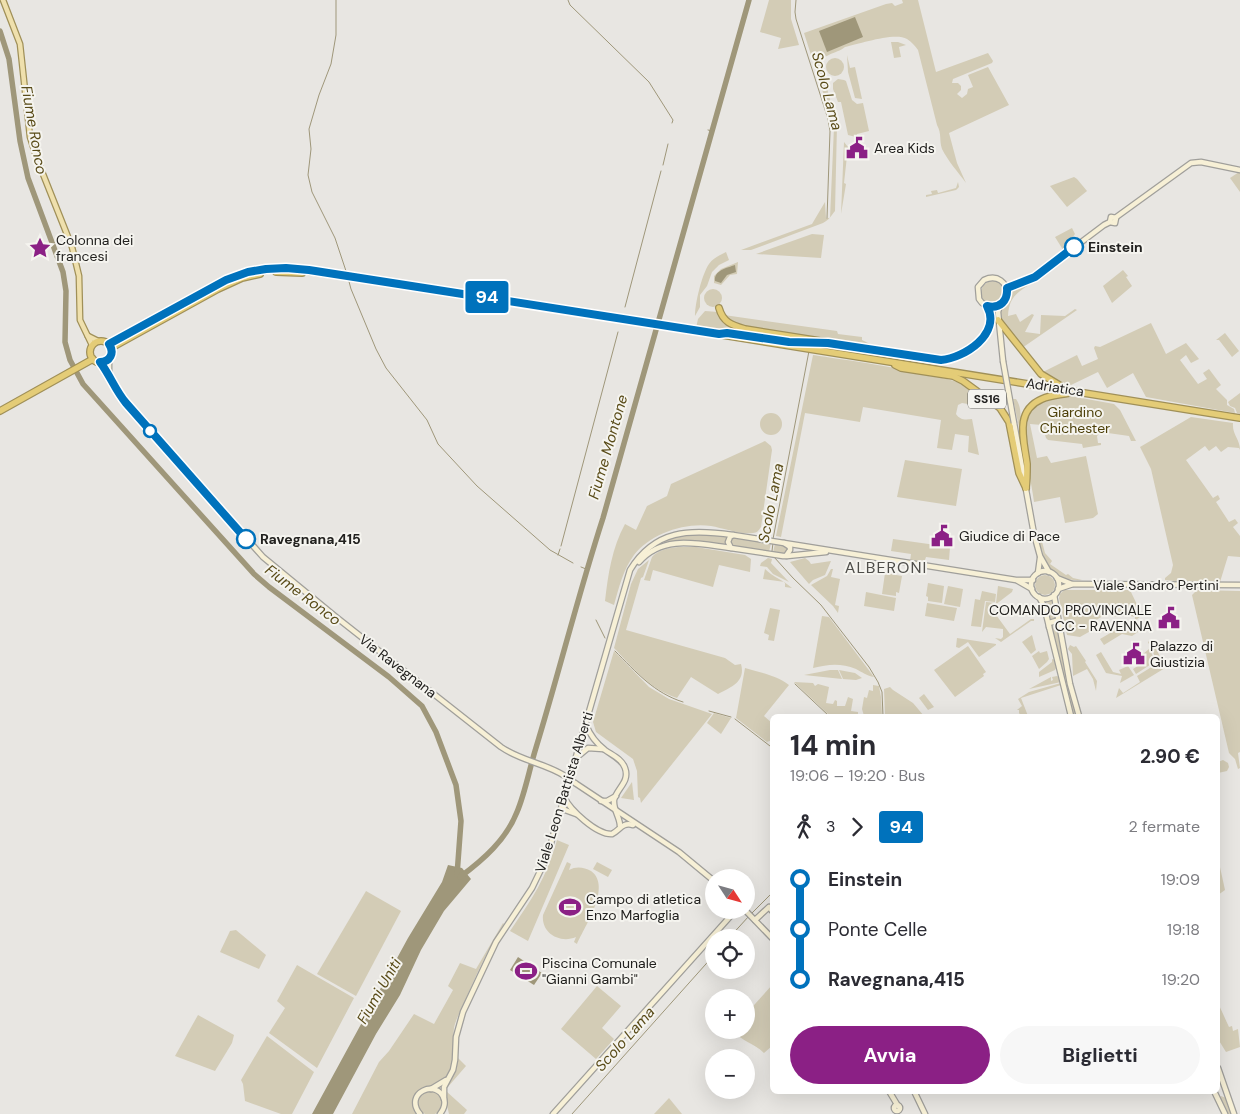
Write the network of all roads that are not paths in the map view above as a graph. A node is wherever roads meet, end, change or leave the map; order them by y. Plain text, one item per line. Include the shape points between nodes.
1 (3, 0) edge
2 (1237, 169) edge
3 (1007, 288) junction
4 (1000, 306) junction
5 (989, 307) junction
6 (719, 308) dead end
7 (998, 323) junction
8 (703, 333) junction
9 (719, 334) junction
10 (95, 343) junction
11 (828, 343) junction
12 (110, 346) junction
13 (806, 350) junction
14 (817, 351) junction
15 (912, 356) junction
16 (92, 357) junction
17 (109, 359) junction
18 (100, 362) junction
19 (895, 365) junction
20 (109, 373) junction
21 (977, 374) junction
22 (1069, 391) junction
23 (0, 409) edge
24 (1240, 419) edge
25 (1026, 488) junction
26 (733, 535) junction
27 (784, 543) junction
28 (731, 548) junction
29 (837, 552) junction
30 (786, 556) junction
31 (1040, 556) junction
32 (1049, 572) junction
33 (1038, 573) junction
34 (628, 577) junction
35 (1056, 578) junction
36 (1016, 580) junction
37 (1032, 580) junction
38 (1073, 584) junction
39 (1240, 586) edge
40 (1032, 589) junction
41 (1058, 589) junction
42 (1054, 595) junction
43 (1039, 597) junction
44 (1061, 625) junction
45 (1049, 628) junction
46 (1070, 714) edge
47 (1078, 714) edge
48 (586, 725) junction
49 (592, 737) junction
50 (582, 740) junction
51 (588, 748) junction
52 (605, 750) junction
53 (576, 757) junction
54 (616, 796) junction
55 (564, 797) junction
56 (601, 801) junction
57 (562, 806) junction
58 (570, 807) junction
59 (615, 811) junction
60 (575, 814) junction
61 (558, 820) junction
62 (620, 826) junction
63 (639, 827) junction
64 (705, 873) edge
65 (770, 909) edge
66 (728, 919) edge
67 (755, 920) joint
68 (770, 936) edge
69 (447, 1080) junction
70 (1220, 1080) edge
71 (430, 1089) junction
72 (891, 1094) edge
73 (915, 1094) edge
74 (1215, 1094) edge
75 (444, 1099) junction
76 (1229, 1100) junction
77 (1218, 1101) junction
78 (444, 1106) junction
79 (897, 1107) edge
80 (420, 1114) edge
81 (440, 1114) edge
82 (448, 1114) edge
83 (553, 1114) edge
84 (925, 1114) edge
85 (1225, 1114) edge
86 (1234, 1114) edge

1 - 10 main road via 20,44 30,137 77,265 80,320
2 - 3 main road via 1191,163 1116,218 1115,223 1110,222 1035,277
3 - 4 main road via 1006,300
3 - 5 main road via 996,278 984,280 978,287 978,295 981,302
4 - 5 main road
4 - 7 main road
5 - 7 main road
5 - 15 highway via 991,318 988,328 964,354 941,360
6 - 11 highway via 724,319 736,326
7 - 22 highway, SS16 via 1041,374
7 - 25 main road, bridge
8 - 9 highway, Adriatica / SS16
8 - 12 highway, Adriatica / SS16 via 340,276 268,272 242,278 218,289
8 - 13 highway, Adriatica / SS16
9 - 11 highway
9 - 13 highway, Adriatica / SS16
10 - 12 highway via 105,342
10 - 16 highway via 90,350
11 - 15 highway
12 - 17 highway via 112,354
13 - 14 highway, Adriatica / SS16
14 - 19 highway, Adriatica / SS16
14 - 21 highway, Adriatica / SS16
15 - 21 highway
16 - 18 highway
16 - 23 highway
17 - 18 highway
17 - 20 main road, Via Ravegnana
18 - 20 main road, Via Ravegnana
19 - 22 highway, Adriatica / SS16
19 - 25 highway, SS16 via 953,376 1000,408 1009,422
20 - 56 main road, Via Ravegnana, bridge via 126,403 263,557 501,748 547,766
21 - 22 highway, Adriatica / SS16
22 - 24 highway, Adriatica / SS16
22 - 25 highway, SS16 via 1042,398 1029,408 1024,417
25 - 31 main road
26 - 27 main road, Viale Leon Battista Alberti
26 - 28 main road via 728,542
26 - 34 main road, Viale Leon Battista Alberti via 696,531 665,538 641,554
27 - 29 main road
27 - 30 main road via 790,547
28 - 30 main road, Viale Leon Battista Alberti
28 - 34 main road, Viale Leon Battista Alberti via 689,542 668,544 650,551 634,566
29 - 30 main road
29 - 36 main road
31 - 32 main road
31 - 33 main road
32 - 33 main road
32 - 35 main road
33 - 37 main road
34 - 48 main road, Viale Leon Battista Alberti
35 - 38 main road, Viale Sandro Pertini
35 - 41 main road
36 - 37 main road
36 - 40 main road
37 - 40 main road
38 - 39 main road, Viale Sandro Pertini
38 - 41 main road, Viale Sandro Pertini
40 - 43 main road
41 - 42 main road
42 - 43 main road
42 - 44 main road
43 - 45 main road
44 - 45 main road via 1052,621
44 - 47 main road via 1070,684
45 - 46 main road
48 - 49 main road
48 - 50 main road, Viale Leon Battista Alberti
49 - 50 main road
49 - 52 main road
50 - 51 main road
50 - 53 main road, Viale Leon Battista Alberti
51 - 52 main road
51 - 53 main road
52 - 54 main road via 626,769 625,782
53 - 55 main road, Viale Leon Battista Alberti
54 - 56 main road
54 - 59 main road
55 - 57 main road, Viale Leon Battista Alberti
55 - 58 main road
56 - 59 main road, Via Ravegnana
57 - 58 main road
57 - 60 main road
57 - 61 main road, Viale Leon Battista Alberti
58 - 60 main road
59 - 62 main road
59 - 63 main road, Via Ravegnana
60 - 61 main road via 564,815
60 - 62 main road via 604,834 612,834
61 - 69 main road, Viale Leon Battista Alberti via 538,877 496,942 463,1012 456,1037 453,1070
62 - 63 main road
63 - 64 main road, Via Ravegnana
65 - 67 main road via 768,907
66 - 83 main road
67 - 68 main road
69 - 71 main road
69 - 75 main road, Viale Leon Battista Alberti
70 - 76 main road
71 - 75 main road
71 - 80 main road via 416,1099
72 - 79 main road
73 - 84 main road
74 - 77 main road
75 - 78 main road, Viale Leon Battista Alberti
76 - 77 main road via 1222,1094
76 - 86 main road
77 - 85 main road
78 - 81 main road
78 - 82 main road

